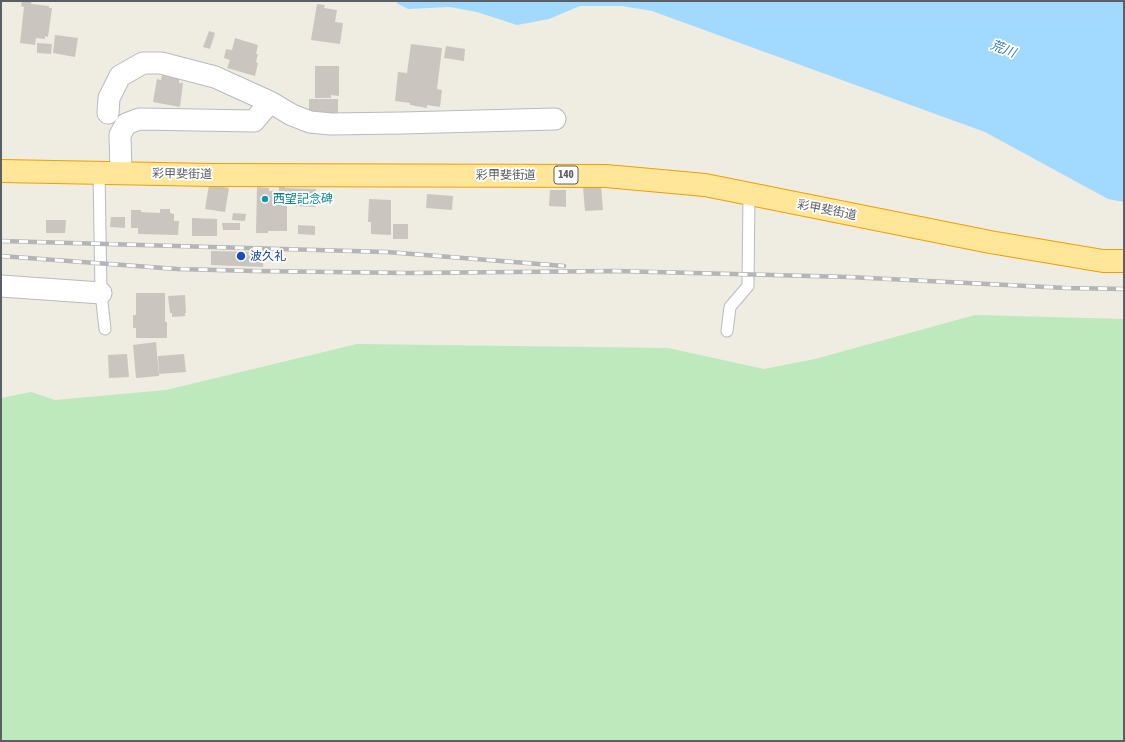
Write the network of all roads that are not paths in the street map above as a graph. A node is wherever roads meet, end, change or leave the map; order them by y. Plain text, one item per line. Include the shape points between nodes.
1 (270, 102) junction
2 (108, 113) dead end
3 (555, 119) dead end
4 (1, 171) edge
5 (98, 173) junction
6 (121, 173) junction
7 (749, 194) junction
8 (1124, 262) edge
9 (1, 286) edge
10 (101, 293) junction
11 (105, 329) dead end
12 (727, 331) dead end

1 - 2 street via 215,77 161,63 143,63 120,76 109,98
1 - 3 street via 310,122 331,124
1 - 6 street via 254,121 139,119 126,124 120,135
4 - 5 highway, 彩甲斐街道 / 140
5 - 6 highway, 彩甲斐街道 / 140
5 - 10 lane
6 - 7 highway, 彩甲斐街道 / 140 via 606,176 705,185
7 - 8 highway, 彩甲斐街道 / 140 via 990,242
7 - 12 lane via 748,286 730,307
9 - 10 street
10 - 11 lane

